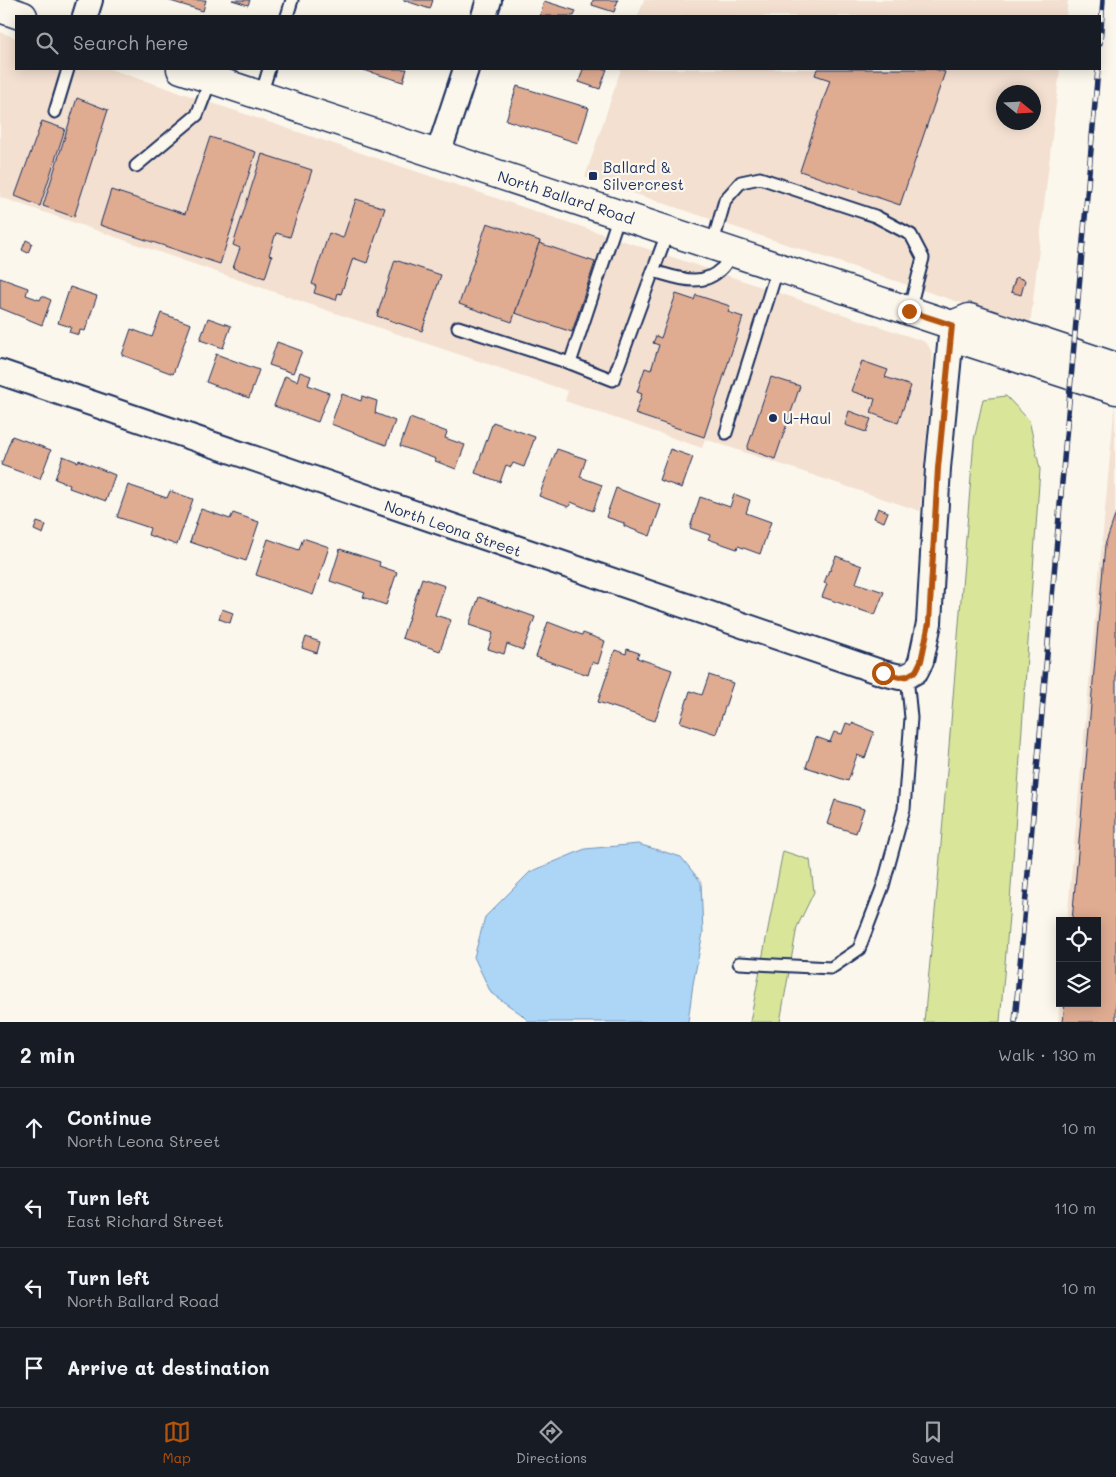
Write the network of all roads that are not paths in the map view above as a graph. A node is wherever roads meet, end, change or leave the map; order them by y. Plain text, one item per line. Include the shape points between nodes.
1 (90, 0) edge
2 (292, 0) edge
3 (489, 0) edge
4 (0, 8) edge
5 (20, 15) edge
6 (85, 15) edge
7 (287, 15) edge
8 (484, 15) edge
9 (68, 70) edge
10 (184, 70) edge
11 (270, 70) edge
12 (466, 70) edge
13 (211, 78) junction
14 (261, 95) junction
15 (55, 112) dead end
16 (438, 154) junction
17 (136, 166) dead end
18 (619, 214) junction
19 (668, 231) junction
20 (722, 249) junction
21 (778, 268) junction
22 (653, 271) junction
23 (909, 311) junction
24 (952, 325) junction
25 (458, 327) dead end
26 (570, 363) junction
27 (1116, 367) edge
28 (0, 372) edge
29 (1116, 390) edge
30 (726, 434) dead end
31 (907, 676) junction
32 (739, 963) dead end

1 - 6 street
2 - 7 lane
3 - 8 street
4 - 5 main road
9 - 15 lane
10 - 13 main road, North Ballard Road
11 - 14 lane
12 - 16 street
13 - 14 main road, North Ballard Road
13 - 17 lane via 197,115
14 - 16 main road, North Ballard Road
16 - 18 main road, North Ballard Road
18 - 19 main road, North Ballard Road
18 - 26 lane
19 - 20 main road, North Ballard Road
19 - 22 lane
20 - 21 main road, North Ballard Road
20 - 22 lane via 721,269 703,280 687,281
20 - 23 lane via 725,200 740,182 760,178 875,216 911,235 924,258
21 - 23 main road, North Ballard Road
21 - 30 lane
22 - 26 lane via 613,380
23 - 24 main road, North Ballard Road
24 - 27 main road, North Ballard Road via 969,318
24 - 29 main road, North Ballard Road via 962,340
24 - 31 street via 938,468 929,623 921,661 916,671
25 - 26 lane
28 - 31 street, North Leona Street via 873,670
31 - 32 lane via 911,718 904,809 883,886 859,949 831,968

